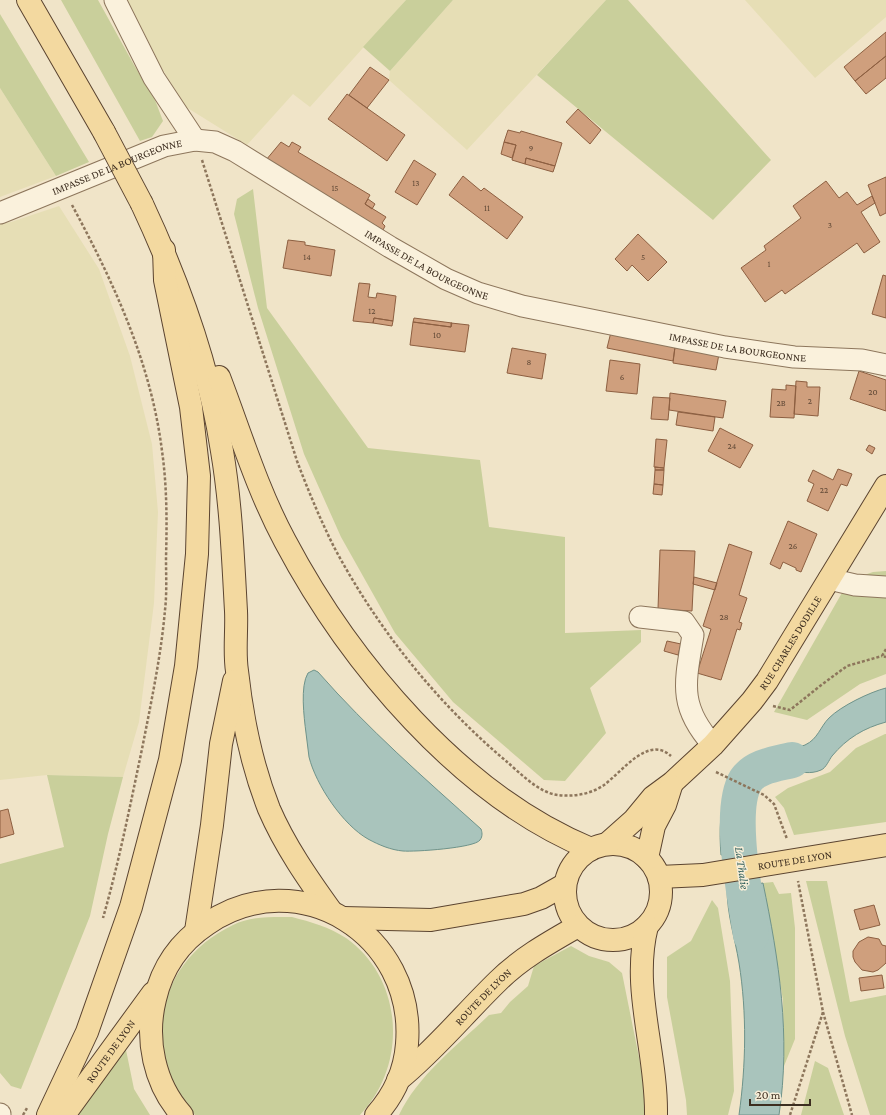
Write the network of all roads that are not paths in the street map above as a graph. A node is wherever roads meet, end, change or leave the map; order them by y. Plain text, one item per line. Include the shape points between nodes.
1 (28, 0) edge
2 (115, 0) edge
3 (195, 140) junction
4 (0, 213) edge
5 (164, 250) junction
6 (185, 305) junction
7 (886, 365) edge
8 (886, 486) edge
9 (829, 579) junction
10 (886, 587) edge
11 (640, 617) dead end
12 (236, 670) junction
13 (713, 745) junction
14 (679, 776) junction
15 (886, 845) edge
16 (599, 846) junction
17 (647, 858) junction
18 (564, 885) junction
19 (660, 886) junction
20 (337, 915) junction
21 (578, 926) junction
22 (647, 926) junction
23 (196, 931) junction
24 (157, 988) junction
25 (398, 1080) junction
26 (40, 1108) edge
27 (64, 1115) edge
28 (182, 1115) edge
29 (377, 1115) edge
30 (656, 1115) edge

1 - 5 main road, bridge via 104,132
2 - 3 street via 154,78
3 - 4 street, IMPASSE DE LA BOURGEONNE via 164,146
3 - 7 street, IMPASSE DE LA BOURGEONNE via 215,142 235,151 390,247 446,279 478,293 522,306 718,346 794,357 862,360
5 - 6 main road
5 - 26 main road via 165,280 191,407 199,476 197,554 186,666 170,760 132,907 88,1032
6 - 12 main road via 211,394 222,453 234,563
6 - 16 main road via 209,353 246,453 284,540 312,590 343,636 416,724 470,773 545,827
8 - 9 main road, RUE CHARLES DODILLE
9 - 10 street via 855,585
9 - 13 main road, RUE CHARLES DODILLE via 767,681
11 - 13 street via 684,622 693,635 685,681 686,700 694,718
12 - 20 main road via 251,750 269,809 284,840
12 - 23 main road via 221,744
13 - 14 main road, RUE CHARLES DODILLE
14 - 16 main road, RUE CHARLES DODILLE via 653,797 634,820
14 - 17 main road, RUE CHARLES DODILLE via 654,826
15 - 19 main road, ROUTE DE LYON via 707,874
16 - 17 main road via 629,846
16 - 18 main road via 578,858 569,870
17 - 19 main road via 654,867
18 - 20 main road via 524,904 431,920
18 - 21 main road via 569,914
19 - 22 main road via 659,906
20 - 23 main road via 304,903 275,900 246,905 219,915
20 - 25 main road via 365,934 383,953 396,976 403,995 408,1028 406,1055
21 - 22 main road via 588,934 612,941 631,936
21 - 25 main road, ROUTE DE LYON via 522,960 498,981 421,1062
22 - 30 main road via 641,971
23 - 24 main road via 166,967
24 - 27 main road, ROUTE DE LYON
24 - 28 main road via 151,1014 151,1041 156,1067 166,1092
25 - 29 main road

